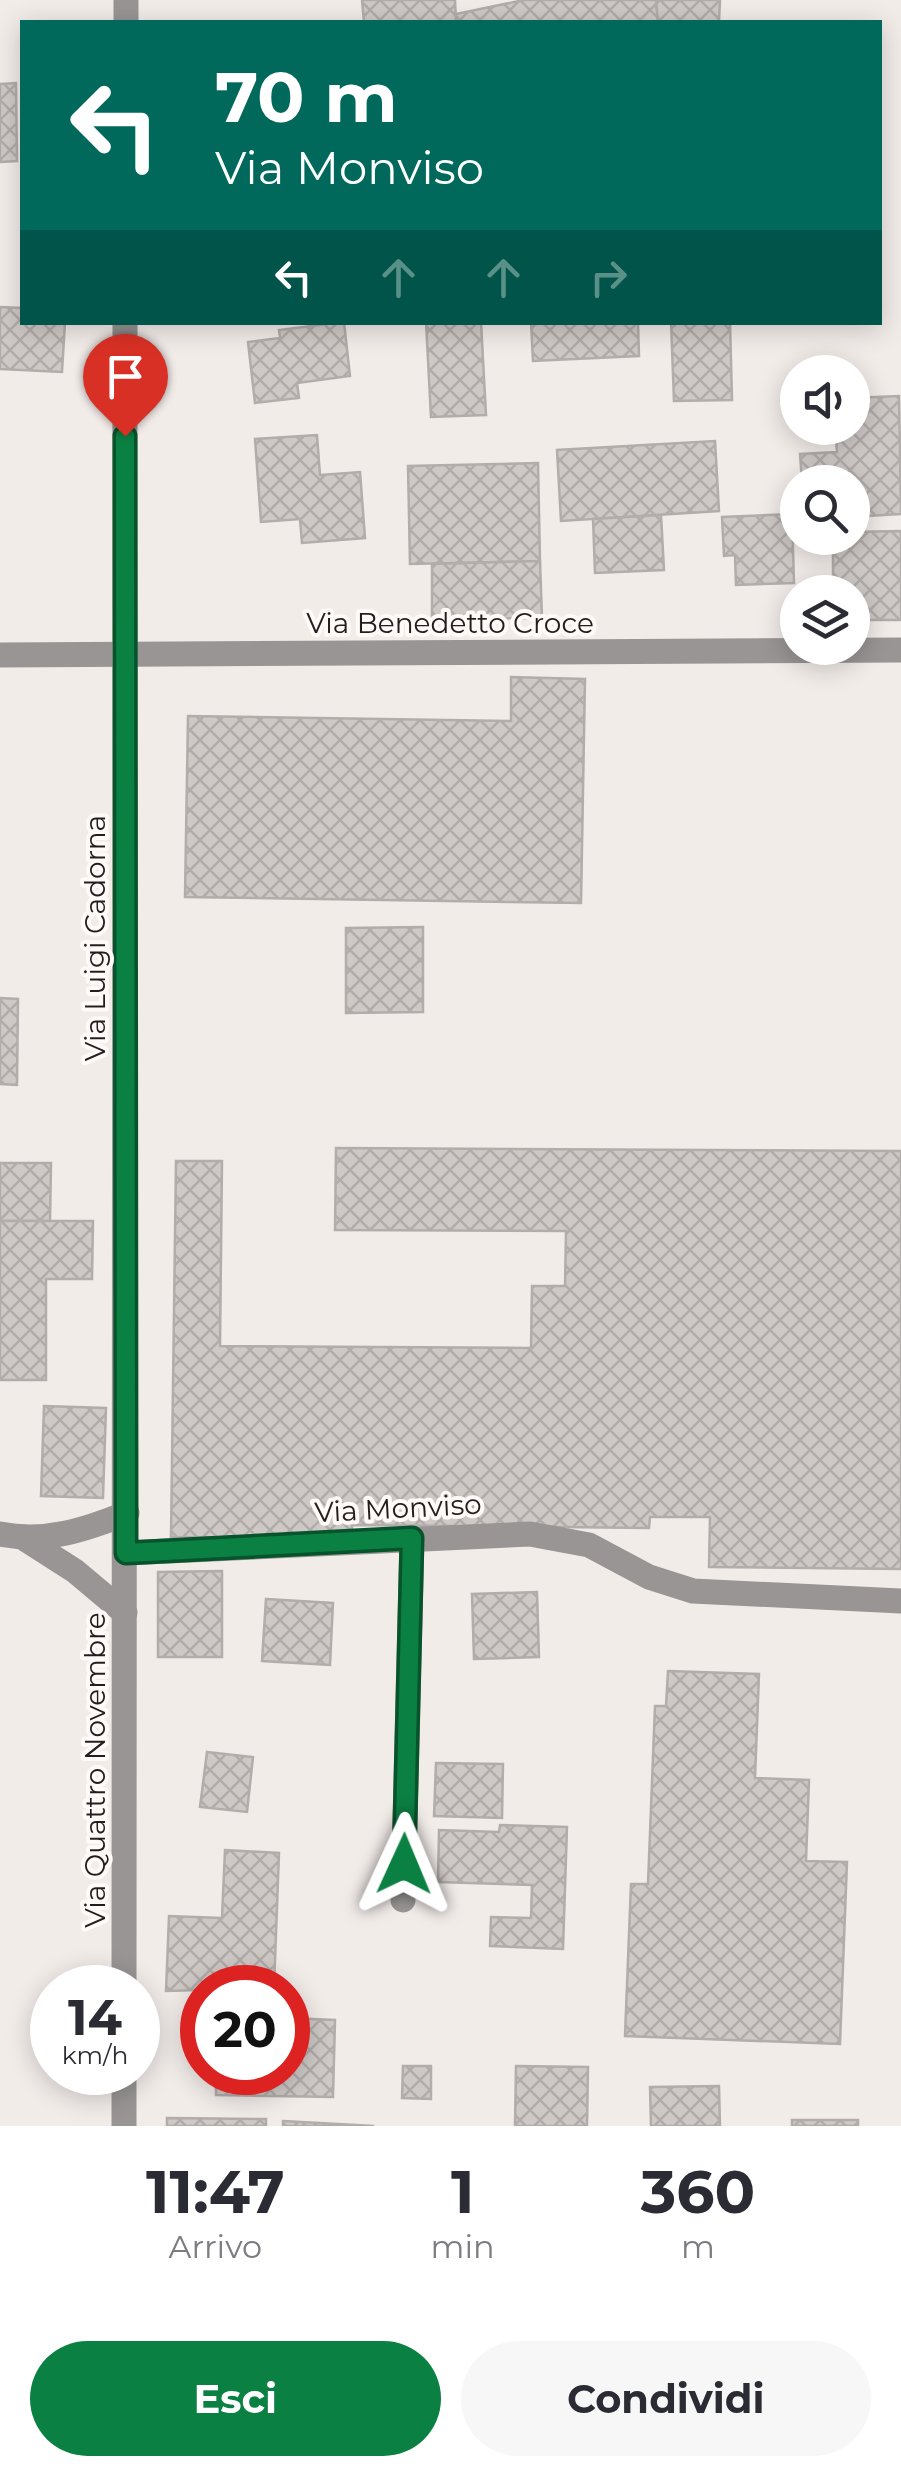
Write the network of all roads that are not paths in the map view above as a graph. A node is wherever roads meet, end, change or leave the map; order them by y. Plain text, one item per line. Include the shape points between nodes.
1 (125, 325) edge
2 (901, 650) edge
3 (0, 654) edge
4 (124, 655) junction
5 (127, 1512) junction
6 (13, 1537) edge
7 (412, 1538) junction
8 (126, 1553) junction
9 (901, 1601) edge
10 (125, 1613) junction
11 (403, 1900) dead end
12 (124, 1965) edge
13 (124, 2095) edge
14 (124, 2126) edge

1 - 4 street, Via Luigi Cadorna
2 - 4 street, Via Benedetto Croce
3 - 4 street, Via Benedetto Croce
4 - 5 street, Via Luigi Cadorna
5 - 6 street via 75,1532
5 - 8 street, Via Luigi Cadorna
6 - 10 street via 75,1571
7 - 8 street, Via Monviso
7 - 9 street, Via Monviso via 560,1537 693,1591
7 - 11 street
8 - 10 street, Via Quattro Novembre
10 - 12 street, Via Quattro Novembre
13 - 14 street

